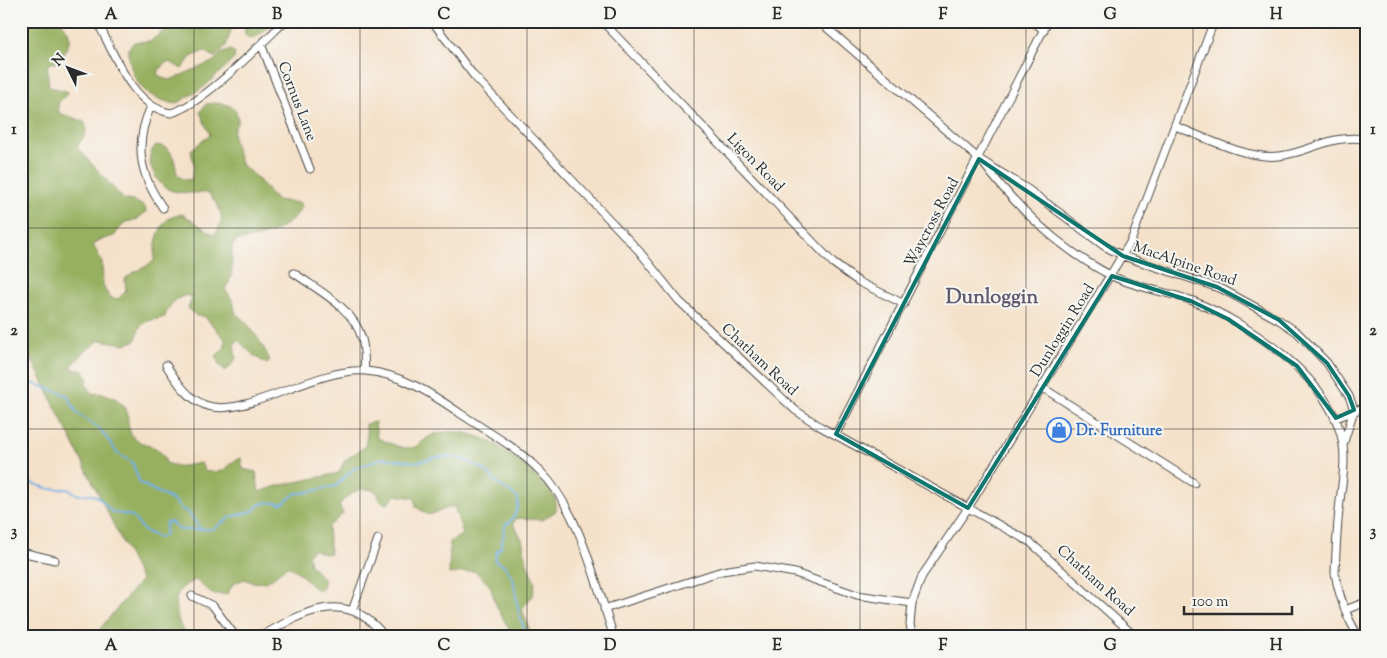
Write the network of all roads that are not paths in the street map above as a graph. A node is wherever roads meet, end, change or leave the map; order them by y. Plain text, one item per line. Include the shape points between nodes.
1 (24, 21) edge
2 (97, 21) edge
3 (285, 21) edge
4 (432, 21) edge
5 (602, 21) edge
6 (819, 21) edge
7 (1032, 21) edge
8 (1048, 21) edge
9 (1214, 21) edge
10 (21, 24) edge
11 (1044, 30) junction
12 (261, 44) junction
13 (150, 106) junction
14 (1175, 126) junction
15 (1366, 138) edge
16 (979, 159) junction
17 (310, 169) dead end
18 (163, 208) dead end
19 (1123, 256) junction
20 (294, 273) dead end
21 (1112, 276) junction
22 (904, 304) junction
23 (166, 365) dead end
24 (365, 371) junction
25 (1042, 388) junction
26 (1366, 407) edge
27 (1354, 410) junction
28 (1336, 418) junction
29 (836, 434) junction
30 (1343, 445) junction
31 (1194, 483) dead end
32 (968, 508) junction
33 (378, 540) dead end
34 (21, 552) edge
35 (55, 560) dead end
36 (192, 596) dead end
37 (1366, 602) edge
38 (912, 603) junction
39 (604, 609) junction
40 (1345, 610) junction
41 (352, 611) junction
42 (236, 637) edge
43 (260, 637) edge
44 (385, 637) edge
45 (614, 637) edge
46 (913, 637) edge
47 (1136, 637) edge
48 (1359, 637) edge

1 - 10 main road
2 - 13 street via 126,76
3 - 12 street
4 - 29 street, Chatham Road via 474,76 639,251 697,320 795,410
5 - 22 street, Ligon Road via 833,263 859,282
6 - 16 street, MacAlpine Road
7 - 11 street
8 - 11 street, Waycross Road
9 - 14 street, Dunloggin Road
11 - 16 street, Waycross Road
12 - 13 street via 186,107 171,113
12 - 17 street, Cornus Lane
13 - 18 street via 140,136 140,152 149,185
14 - 15 street via 1233,148 1265,156 1294,153 1335,139
14 - 19 street, Dunloggin Road
16 - 19 street, MacAlpine Road
16 - 21 street, MacAlpine Road via 1042,227
16 - 22 street, Waycross Road
19 - 21 street, Dunloggin Road
19 - 27 street, MacAlpine Road via 1217,286 1297,332 1327,364 1350,396
20 - 24 street via 352,317 363,341
21 - 25 street, Dunloggin Road
21 - 28 street, MacAlpine Road via 1208,308 1263,341 1308,378
22 - 29 street, Waycross Road
23 - 24 street via 185,392 205,405 218,408 244,405 326,375
24 - 39 street via 388,374 421,389 516,450 542,473 575,523
25 - 31 street
25 - 32 street, Dunloggin Road
26 - 27 street
27 - 28 street
27 - 30 street, MacAlpine Road
28 - 30 street, MacAlpine Road
29 - 32 street, Chatham Road
30 - 40 street, MacAlpine Road via 1335,573
32 - 38 street, Dunloggin Road via 922,576
32 - 47 street, Chatham Road via 1044,552
33 - 41 street
34 - 35 street
36 - 42 street via 213,606
37 - 40 street
38 - 39 street via 857,595 796,573 755,566 722,571
38 - 46 street, Dunloggin Road via 910,625
39 - 45 street
40 - 48 street, MacAlpine Road
41 - 43 street via 310,610
41 - 44 street

